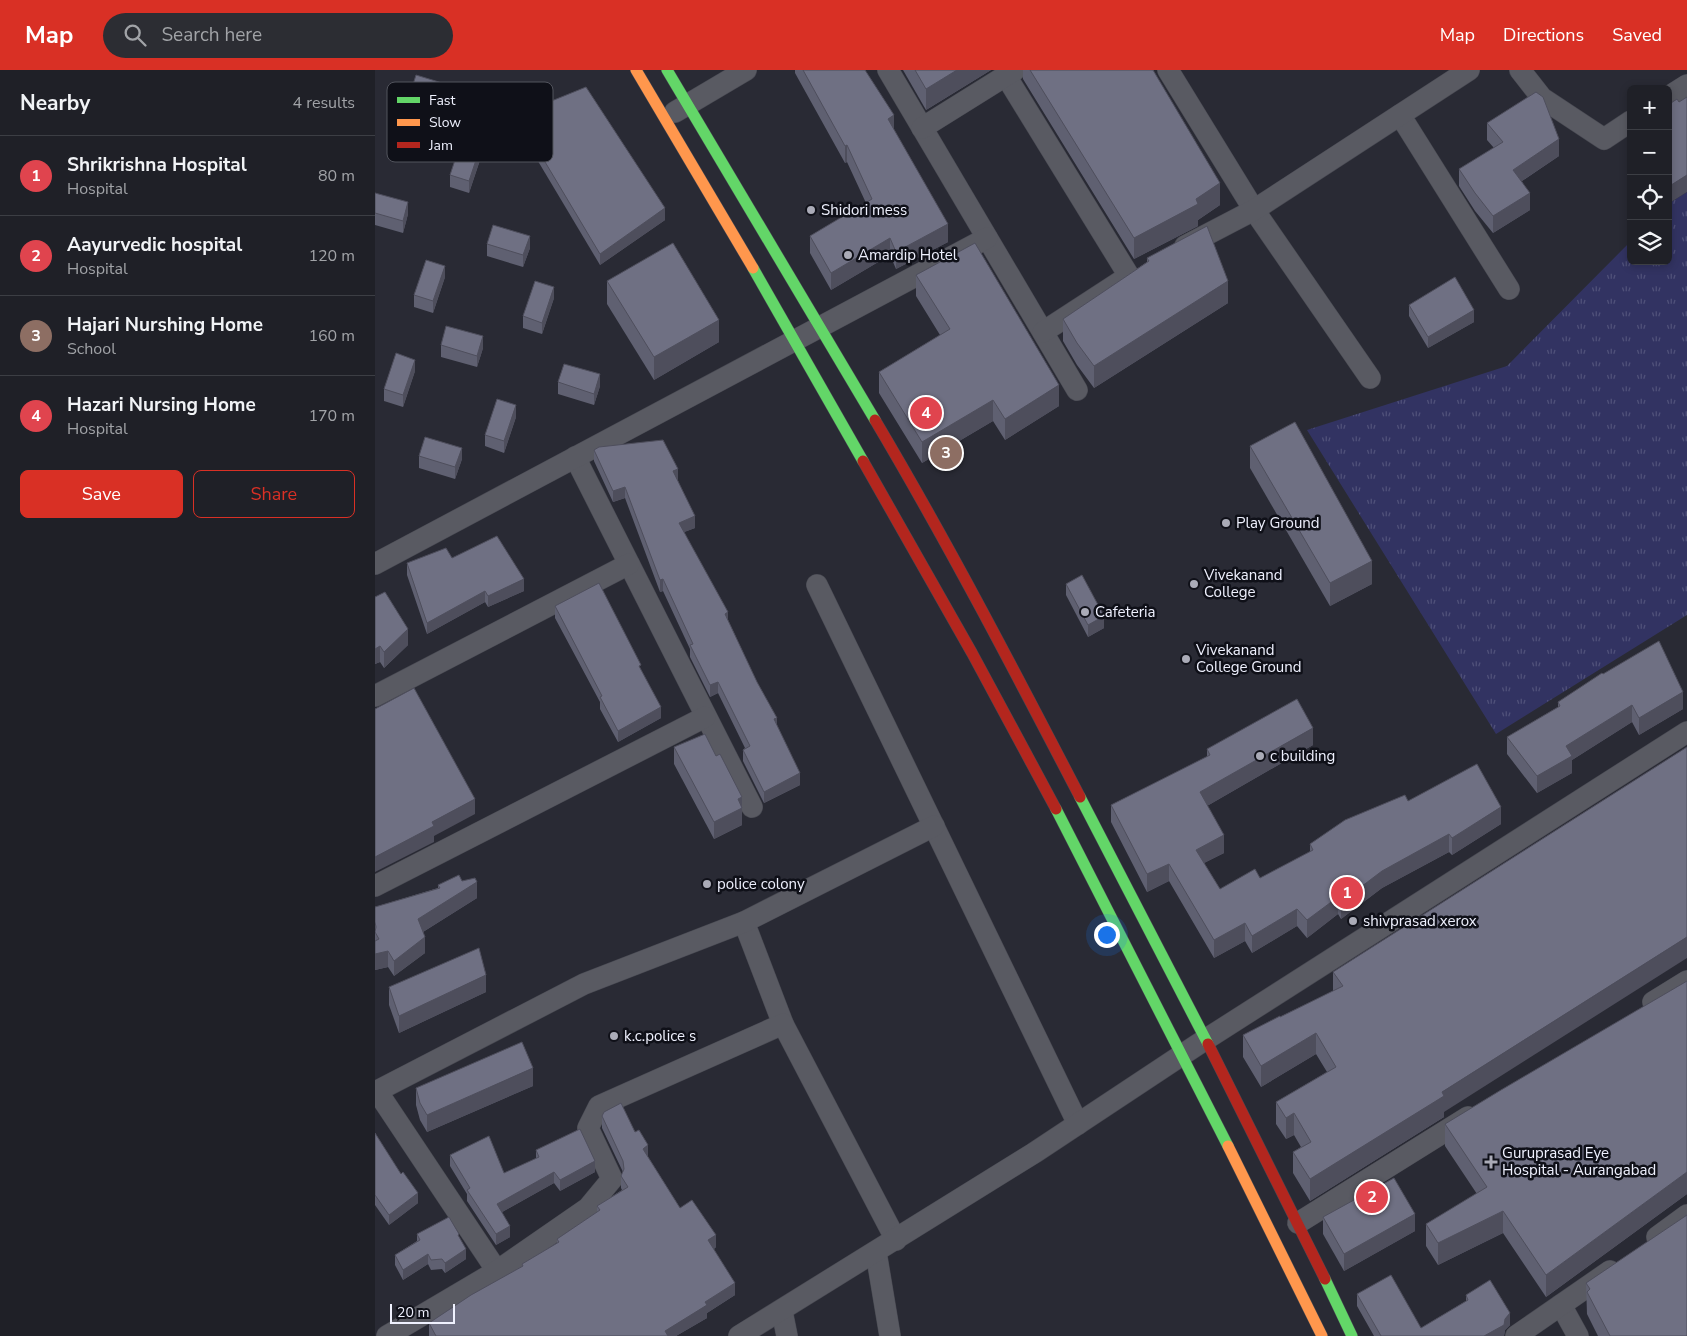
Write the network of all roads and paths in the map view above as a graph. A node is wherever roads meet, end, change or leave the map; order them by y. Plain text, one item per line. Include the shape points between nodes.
1 (636, 70) edge
2 (667, 70) edge
3 (746, 70) edge
4 (888, 70) edge
5 (1168, 70) edge
6 (1469, 70) edge
7 (1520, 70) edge
8 (1010, 73) edge
9 (1687, 85) edge
10 (1672, 94) edge
11 (687, 104) junction
12 (1400, 115) junction
13 (665, 118) junction
14 (1627, 124) edge
15 (922, 128) junction
16 (1255, 210) junction
17 (987, 238) junction
18 (1171, 254) edge
19 (1509, 289) dead end
20 (819, 328) junction
21 (1043, 332) junction
22 (795, 339) junction
23 (1370, 378) dead end
24 (1077, 390) dead end
25 (575, 457) junction
26 (375, 564) edge
27 (629, 564) junction
28 (817, 585) dead end
29 (375, 696) edge
30 (705, 717) junction
31 (1687, 732) edge
32 (752, 807) dead end
33 (934, 826) junction
34 (375, 886) edge
35 (744, 922) junction
36 (1687, 981) edge
37 (1636, 1013) edge
38 (783, 1024) junction
39 (1206, 1039) junction
40 (1182, 1055) junction
41 (1484, 1107) edge
42 (1078, 1124) junction
43 (1687, 1215) edge
44 (1298, 1223) junction
45 (896, 1240) junction
46 (876, 1252) junction
47 (497, 1271) junction
48 (1561, 1305) junction
49 (782, 1311) junction
50 (387, 1336) edge
51 (739, 1336) edge
52 (787, 1336) edge
53 (890, 1336) edge
54 (1322, 1336) edge
55 (1352, 1336) edge
56 (1516, 1336) edge
57 (1578, 1336) edge

1 - 13 street
2 - 11 street
3 - 11 street
4 - 15 street
5 - 16 street
6 - 12 street
7 - 14 street via 1542,98 1604,139
8 - 15 street
8 - 21 street via 1137,271
9 - 10 street
11 - 13 street
11 - 20 street
12 - 16 street
12 - 19 street
13 - 22 street
15 - 17 street
16 - 18 street
16 - 23 street
17 - 20 street
17 - 21 street
20 - 22 street
20 - 39 street via 932,518
21 - 24 street
22 - 25 street
22 - 40 street via 973,655
25 - 26 street
25 - 27 street
27 - 29 street
27 - 30 street
28 - 33 street
30 - 32 street
30 - 34 street
31 - 39 street
33 - 35 street
33 - 42 street
35 - 38 street
35 - 47 street via 584,984 377,1091
36 - 37 street
38 - 45 street
38 - 47 street via 599,1106 588,1128 612,1179 588,1208
39 - 40 street
39 - 44 street
40 - 42 street
40 - 54 street
41 - 44 street
42 - 45 street
43 - 48 street
44 - 55 street
45 - 46 street
46 - 49 street
46 - 53 street
47 - 50 street
48 - 56 street
48 - 57 street
49 - 51 street
49 - 52 street

